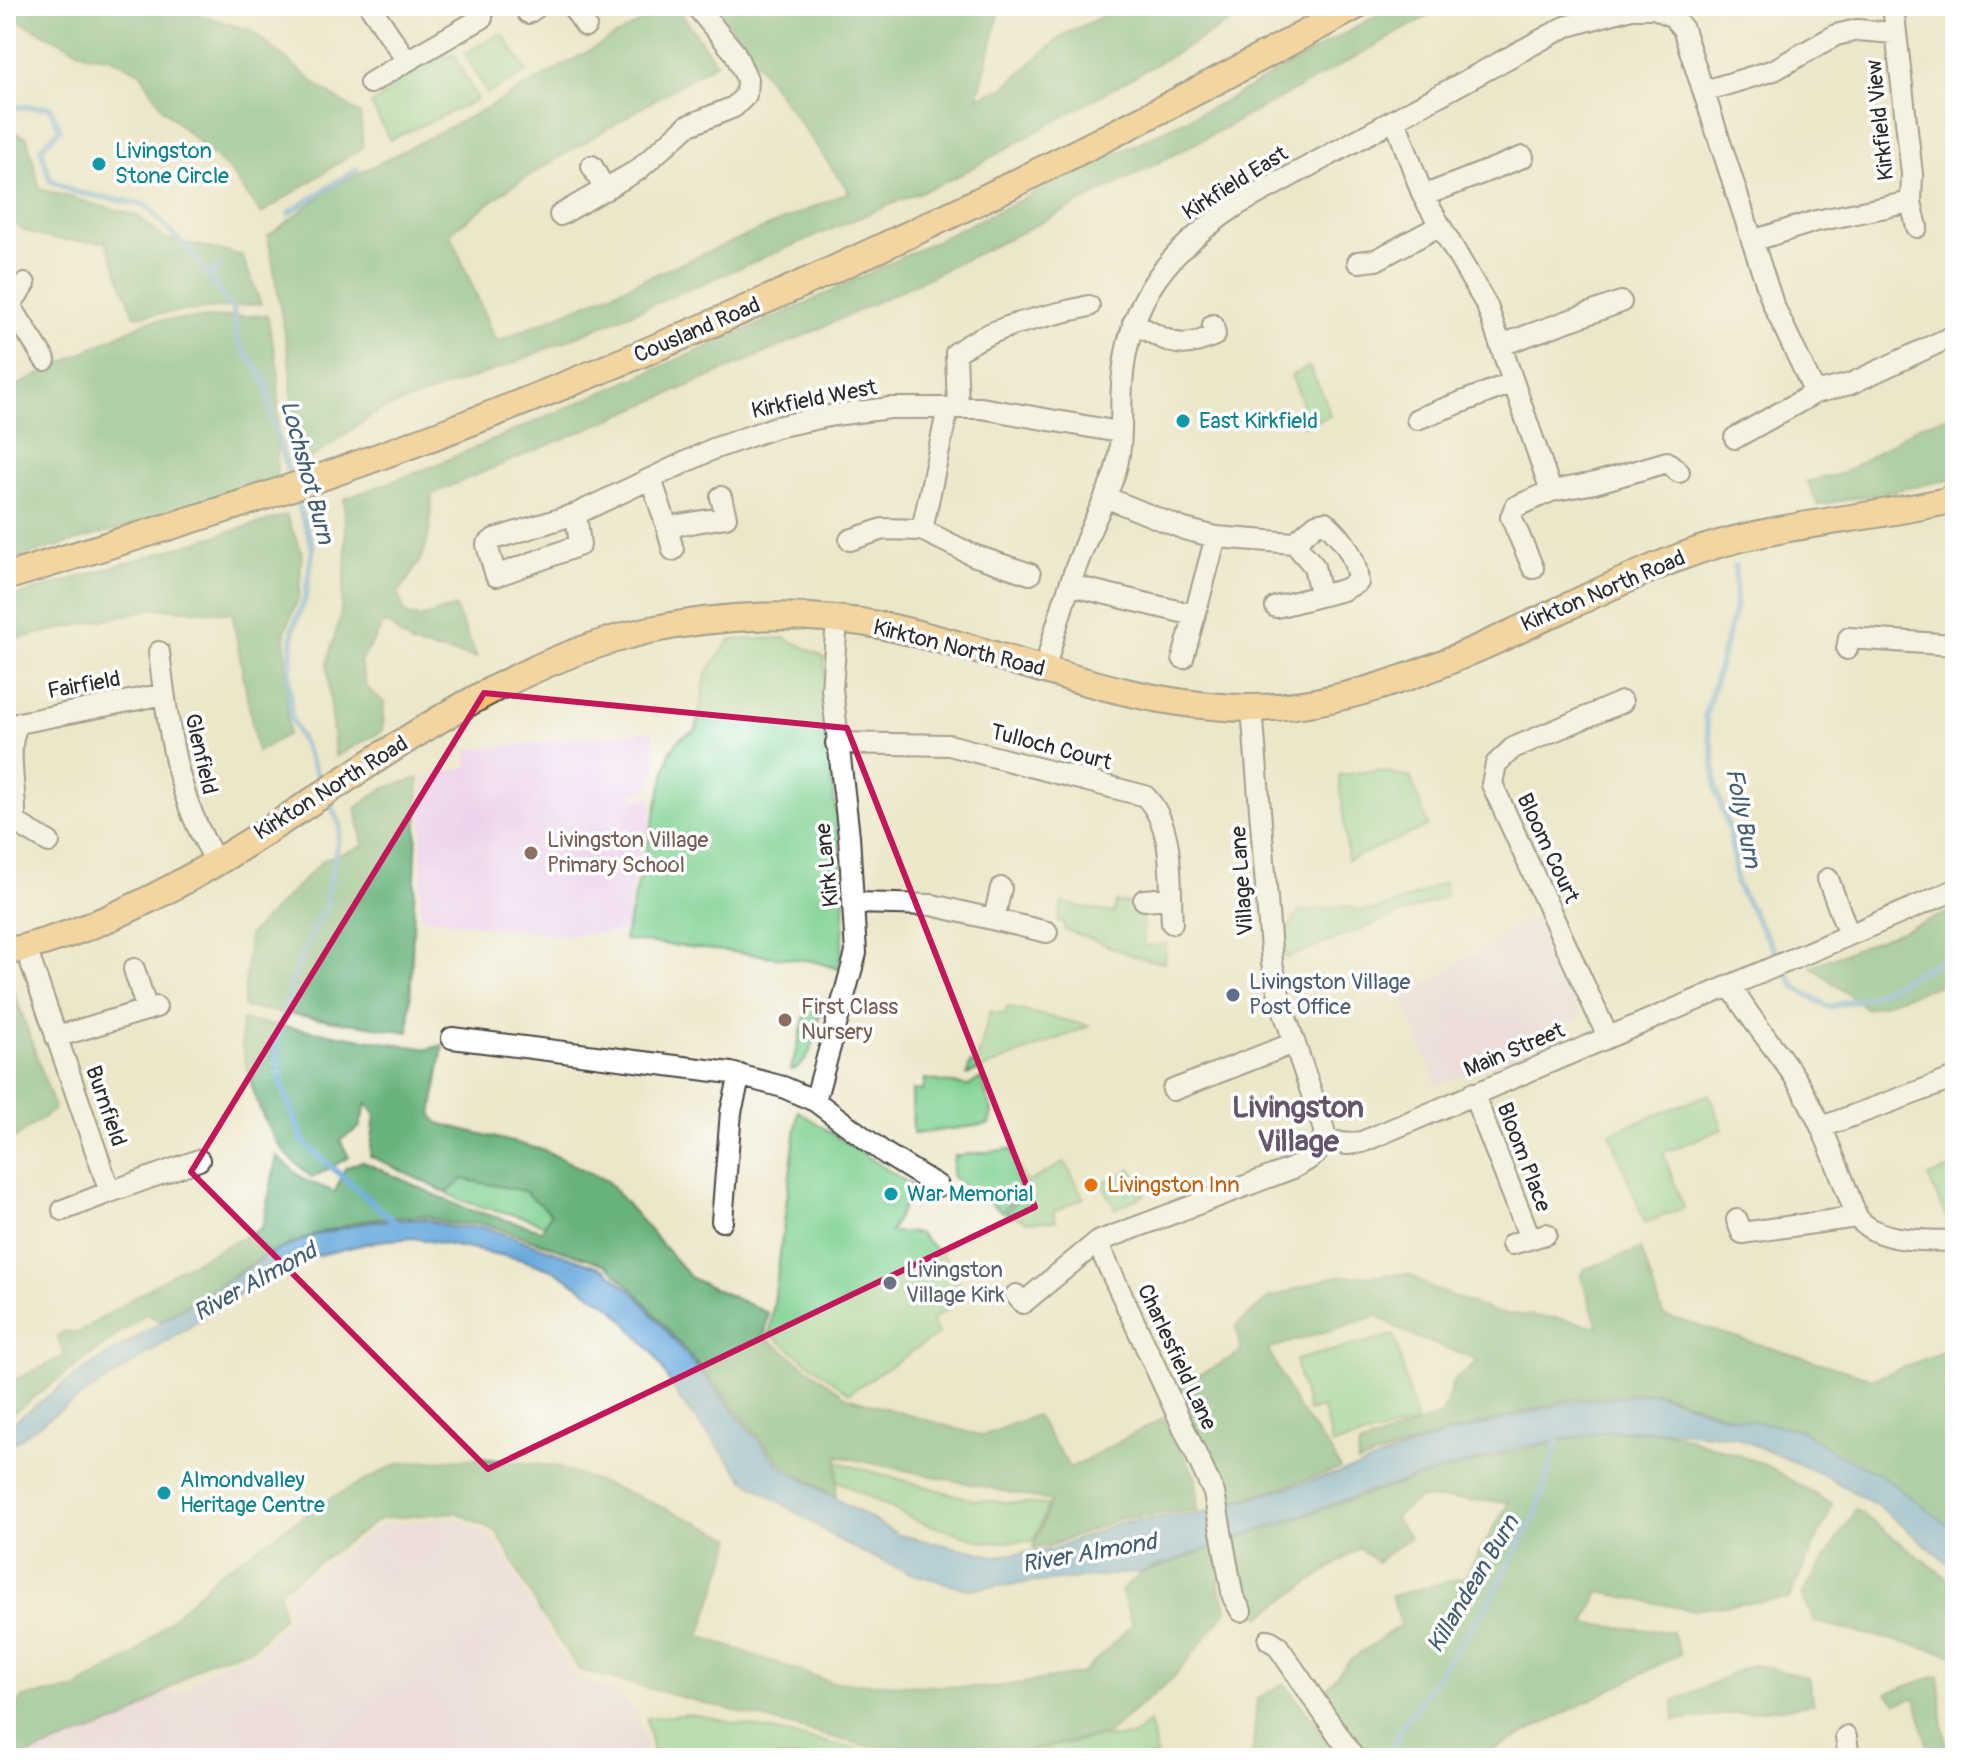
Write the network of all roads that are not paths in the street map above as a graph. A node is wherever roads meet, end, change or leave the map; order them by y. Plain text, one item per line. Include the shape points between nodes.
1 (370, 6) edge
2 (572, 6) edge
3 (696, 6) edge
4 (1356, 6) edge
5 (1893, 6) edge
6 (1656, 7) edge
7 (482, 18) dead end
8 (586, 26) dead end
9 (1894, 33) junction
10 (407, 61) junction
11 (370, 83) dead end
12 (1705, 91) junction
13 (1395, 120) junction
14 (1523, 157) dead end
15 (592, 166) dead end
16 (605, 190) junction
17 (1423, 196) junction
18 (1911, 202) junction
19 (560, 215) dead end
20 (1439, 226) junction
21 (1917, 227) dead end
22 (1752, 241) junction
23 (1358, 262) dead end
24 (25, 284) dead end
25 (1621, 302) dead end
26 (8, 305) edge
27 (1089, 306) dead end
28 (1133, 323) junction
29 (1216, 335) dead end
30 (1955, 335) edge
31 (1501, 345) junction
32 (45, 360) dead end
33 (1512, 383) junction
34 (1815, 393) junction
35 (953, 408) junction
36 (1417, 419) dead end
37 (1119, 432) junction
38 (1735, 438) dead end
39 (1679, 472) dead end
40 (651, 479) junction
41 (1551, 491) junction
42 (721, 497) dead end
43 (1105, 497) junction
44 (1955, 499) edge
45 (576, 514) dead end
46 (667, 527) junction
47 (922, 530) junction
48 (1216, 537) junction
49 (850, 540) dead end
50 (1294, 543) junction
51 (673, 550) dead end
52 (1533, 568) dead end
53 (1030, 574) dead end
54 (6, 577) edge
55 (1082, 588) dead end
56 (1320, 594) junction
57 (1276, 607) dead end
58 (1194, 615) junction
59 (837, 620) junction
60 (1849, 635) dead end
61 (1955, 645) edge
62 (159, 652) dead end
63 (1183, 658) dead end
64 (1045, 669) junction
65 (164, 694) junction
66 (1622, 702) dead end
67 (1252, 708) junction
68 (836, 743) junction
69 (10, 823) edge
70 (49, 842) dead end
71 (216, 860) junction
72 (1828, 879) dead end
73 (1001, 888) dead end
74 (1955, 890) edge
75 (1170, 898) junction
76 (1144, 900) dead end
77 (855, 903) junction
78 (994, 919) junction
79 (1172, 923) dead end
80 (1047, 932) dead end
81 (1849, 935) junction
82 (16, 950) edge
83 (134, 969) dead end
84 (1730, 985) junction
85 (56, 1037) junction
86 (1608, 1037) junction
87 (452, 1038) dead end
88 (1294, 1043) junction
89 (740, 1075) junction
90 (1955, 1078) edge
91 (1173, 1090) dead end
92 (1473, 1093) junction
93 (815, 1101) junction
94 (1822, 1127) junction
95 (1324, 1139) junction
96 (199, 1160) dead end
97 (938, 1186) dead end
98 (110, 1192) junction
99 (63, 1210) dead end
100 (1857, 1217) junction
101 (1737, 1220) dead end
102 (722, 1221) dead end
103 (1529, 1239) dead end
104 (1955, 1241) edge
105 (1097, 1242) junction
106 (1016, 1295) dead end
107 (1241, 1611) dead end
108 (1269, 1640) dead end
109 (1354, 1758) edge

1 - 10 street
2 - 8 street
3 - 16 street via 735,53 747,79 746,95 734,107 687,126 638,170
4 - 54 main road, Cousland Road via 1096,144 804,284 618,364 250,502
5 - 9 street, Kirkfield View
6 - 12 street via 1683,29
6 - 13 street, Kirkfield East via 1606,14 1543,38
7 - 10 street
9 - 12 street, Kirkfield View via 1857,30 1836,35 1774,70
9 - 18 street, Kirkfield View
10 - 11 street
12 - 22 street
13 - 17 street
13 - 28 street, Kirkfield East via 1201,229 1152,282
14 - 17 street
15 - 16 street
16 - 19 street
17 - 20 street
18 - 21 street, Kirkfield View
18 - 22 street, Kirkfield View via 1816,221
20 - 23 street via 1376,260
20 - 31 street via 1487,306
22 - 34 street via 1784,331
24 - 26 street
25 - 31 street
26 - 32 street
27 - 35 street via 1020,324 956,353
28 - 29 street via 1179,346
28 - 37 street, Kirkfield East
30 - 34 street via 1850,384
31 - 33 street
33 - 36 street
33 - 41 street
34 - 38 street
35 - 37 street, Kirkfield West via 981,408
35 - 40 street, Kirkfield West via 890,408 776,427
35 - 47 street
37 - 43 street, Kirkfield East via 1116,472
39 - 41 street via 1667,462
40 - 45 street, Kirkfield West
40 - 46 street
41 - 52 street via 1515,507 1511,517 1514,544
42 - 46 street via 726,517
43 - 48 street
43 - 64 street, Kirkfield East via 1068,585
44 - 67 main road, Kirkton North Road via 1754,535 1684,555 1408,676 1326,699
46 - 51 street
47 - 49 street via 883,529
47 - 53 street
48 - 50 street
48 - 58 street
50 - 56 street via 1314,566
50 - 56 street via 1325,522 1348,547 1358,582
55 - 58 street
56 - 57 street
58 - 63 street
59 - 64 main road, Kirkton North Road via 897,630
59 - 68 street, Kirk Lane via 832,689
59 - 71 main road, Kirkton North Road via 730,618 600,642 505,682
60 - 61 street
62 - 65 street, Glenfield
64 - 67 main road, Kirkton North Road via 1121,691
65 - 69 street, Fairfield via 19,723 9,748 17,794
65 - 71 street, Glenfield via 186,802
66 - 86 street, Bloom Court via 1513,748 1496,764 1492,784
67 - 88 street, Village Lane via 1270,944
68 - 75 street, Tulloch Court via 949,745 1145,796 1165,827
68 - 77 street, Kirk Lane
69 - 70 street, Fairfield
71 - 82 main road, Kirkton North Road via 131,908 73,934
72 - 81 street
73 - 78 street
74 - 81 street, Main Street
75 - 76 street
75 - 79 street, Tulloch Court
77 - 78 street via 932,905
77 - 93 street, Kirk Lane via 856,953
78 - 80 street
81 - 84 street, Main Street
82 - 85 street, Burnfield
83 - 85 street via 152,1008
84 - 86 street, Main Street
84 - 94 street
85 - 98 street, Burnfield
86 - 92 street, Main Street
87 - 89 street
88 - 91 street
88 - 95 street, Village Lane
89 - 93 street
89 - 102 street via 731,1112
90 - 94 street
92 - 95 street, Main Street via 1362,1142
92 - 103 street, Bloom Place
93 - 97 street
94 - 100 street
95 - 105 street via 1316,1156 1293,1168
96 - 98 street
98 - 99 street
100 - 101 street via 1742,1233
100 - 104 street via 1864,1226 1885,1234
105 - 106 street via 1023,1303
105 - 107 street, Charlesfield Lane via 1214,1493 1233,1597
108 - 109 street

